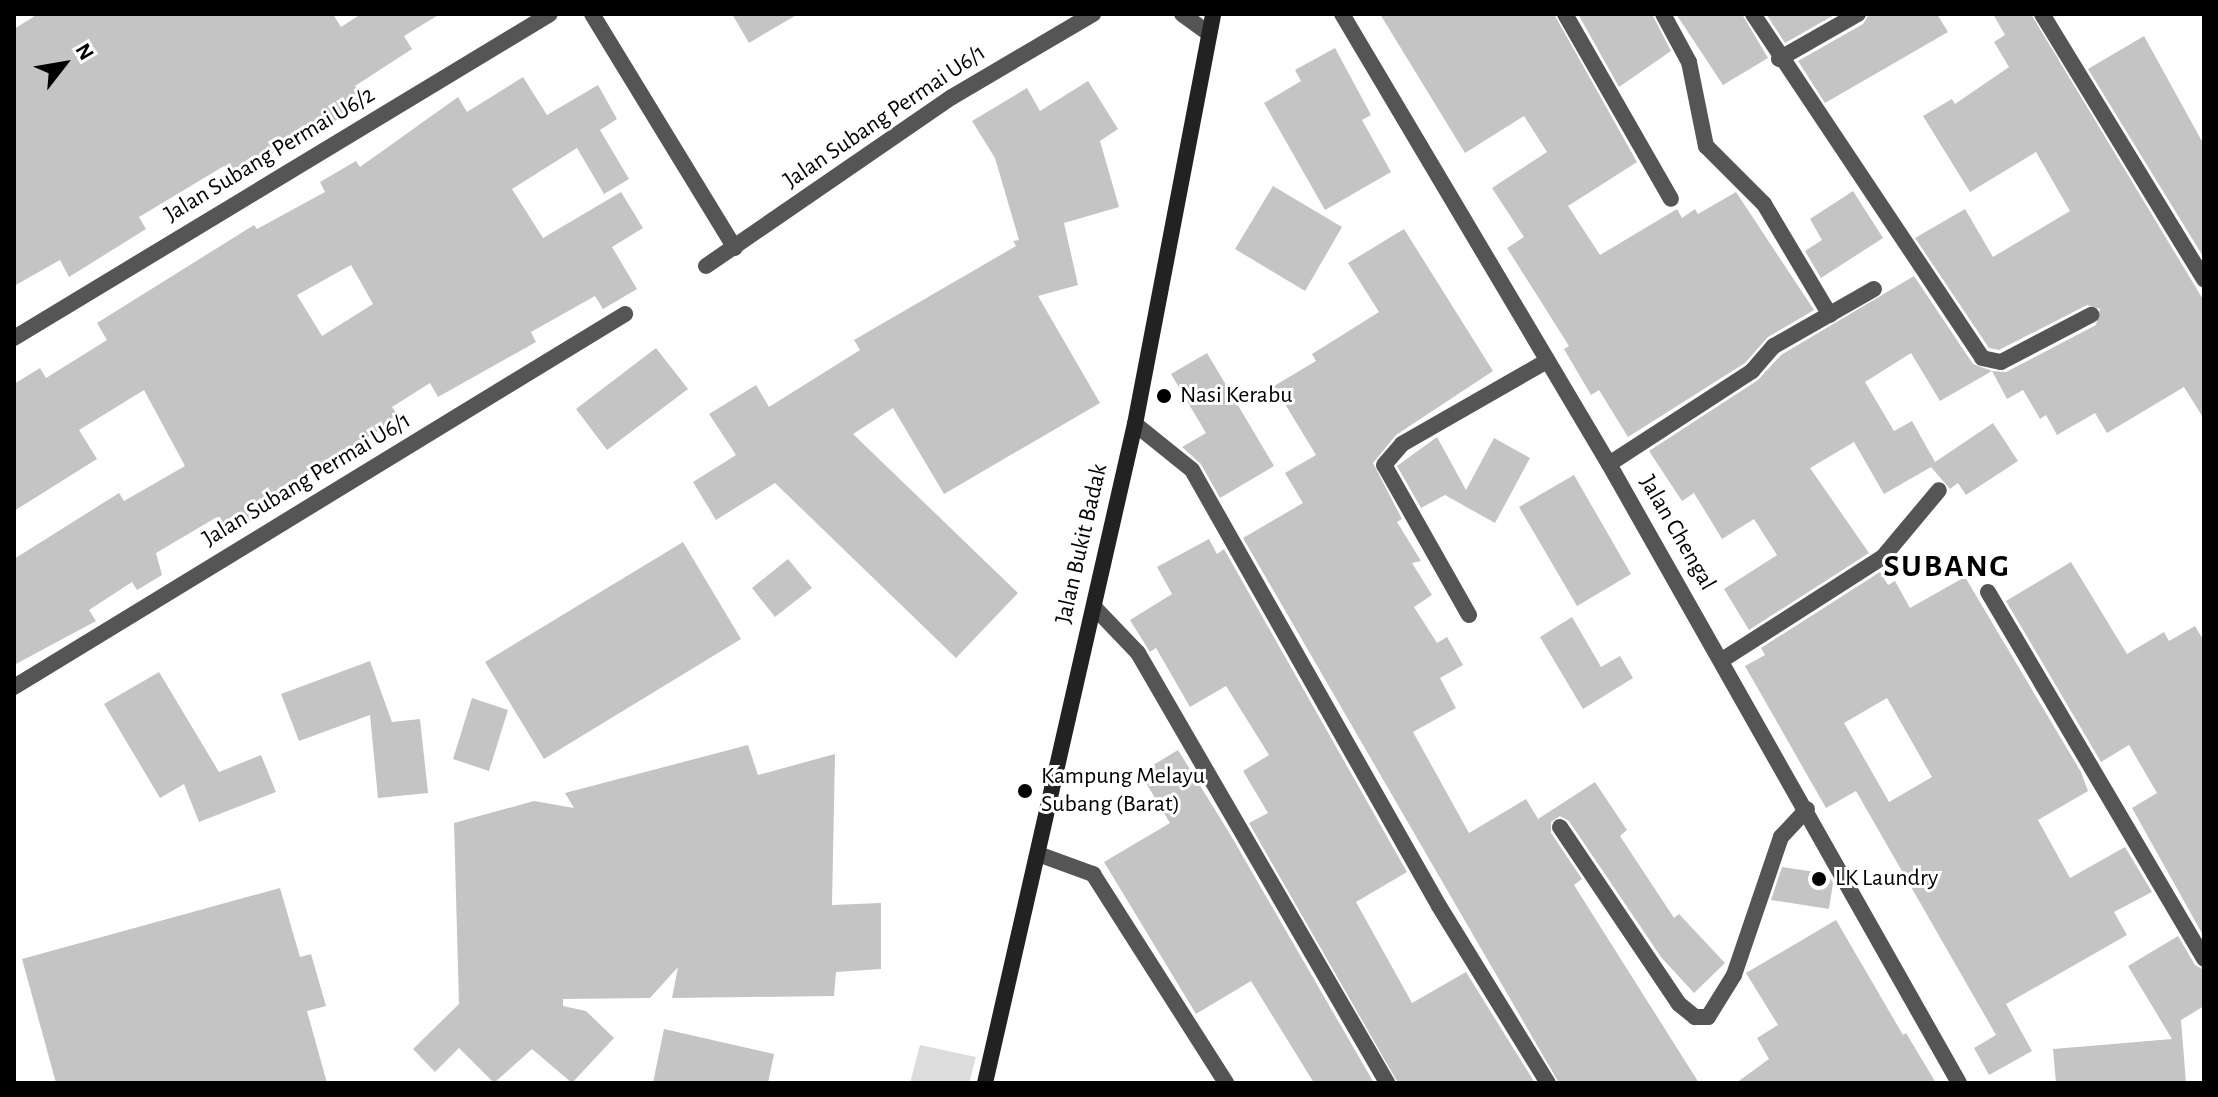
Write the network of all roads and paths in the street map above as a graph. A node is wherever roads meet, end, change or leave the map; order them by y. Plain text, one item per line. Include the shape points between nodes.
1 (550, 14) edge
2 (592, 14) edge
3 (1093, 14) edge
4 (1182, 14) edge
5 (1213, 14) edge
6 (1342, 14) edge
7 (1565, 14) edge
8 (1663, 14) edge
9 (1753, 14) edge
10 (1858, 14) edge
11 (2042, 14) edge
12 (1205, 31) junction
13 (1779, 59) junction
14 (1671, 199) dead end
15 (735, 248) junction
16 (706, 266) dead end
17 (2204, 279) edge
18 (1874, 289) dead end
19 (625, 314) dead end
20 (1830, 315) junction
21 (2091, 315) dead end
22 (14, 338) edge
23 (1547, 361) junction
24 (1135, 424) junction
25 (1609, 464) junction
26 (1939, 490) dead end
27 (1988, 592) dead end
28 (1095, 608) junction
29 (1469, 615) dead end
30 (1722, 660) junction
31 (14, 687) edge
32 (1807, 809) junction
33 (1560, 827) dead end
34 (1038, 854) junction
35 (2204, 959) edge
36 (985, 1083) edge
37 (1226, 1083) edge
38 (1387, 1083) edge
39 (1548, 1083) edge
40 (1959, 1083) edge

1 - 22 street, Jalan Subang Permai U6/2
2 - 15 street
3 - 15 street, Jalan Subang Permai U6/1 via 952,97
4 - 12 street
5 - 12 main road, Jalan Bukit Badak
6 - 23 street, Jalan Chengal
7 - 14 street
8 - 20 street via 1689,62 1706,146 1764,204
9 - 13 street
10 - 13 street
11 - 17 street
12 - 24 main road, Jalan Bukit Badak
13 - 21 street via 1982,358 2001,362
15 - 16 street, Jalan Subang Permai U6/1
18 - 20 street
19 - 31 street, Jalan Subang Permai U6/1
20 - 25 street via 1774,346 1752,371
23 - 25 street, Jalan Chengal
23 - 29 street via 1402,444 1384,465
24 - 28 main road, Jalan Bukit Badak
24 - 39 street via 1192,470 1439,906
25 - 30 street, Jalan Chengal
26 - 30 street via 1872,565
27 - 35 street
28 - 34 main road, Jalan Bukit Badak via 1075,669
28 - 38 street via 1138,653
30 - 32 street, Jalan Chengal
32 - 33 street via 1777,844 1734,975 1708,1017 1695,1017 1679,1004
32 - 40 street, Jalan Chengal
34 - 36 main road, Jalan Bukit Badak
34 - 37 street via 1093,874

